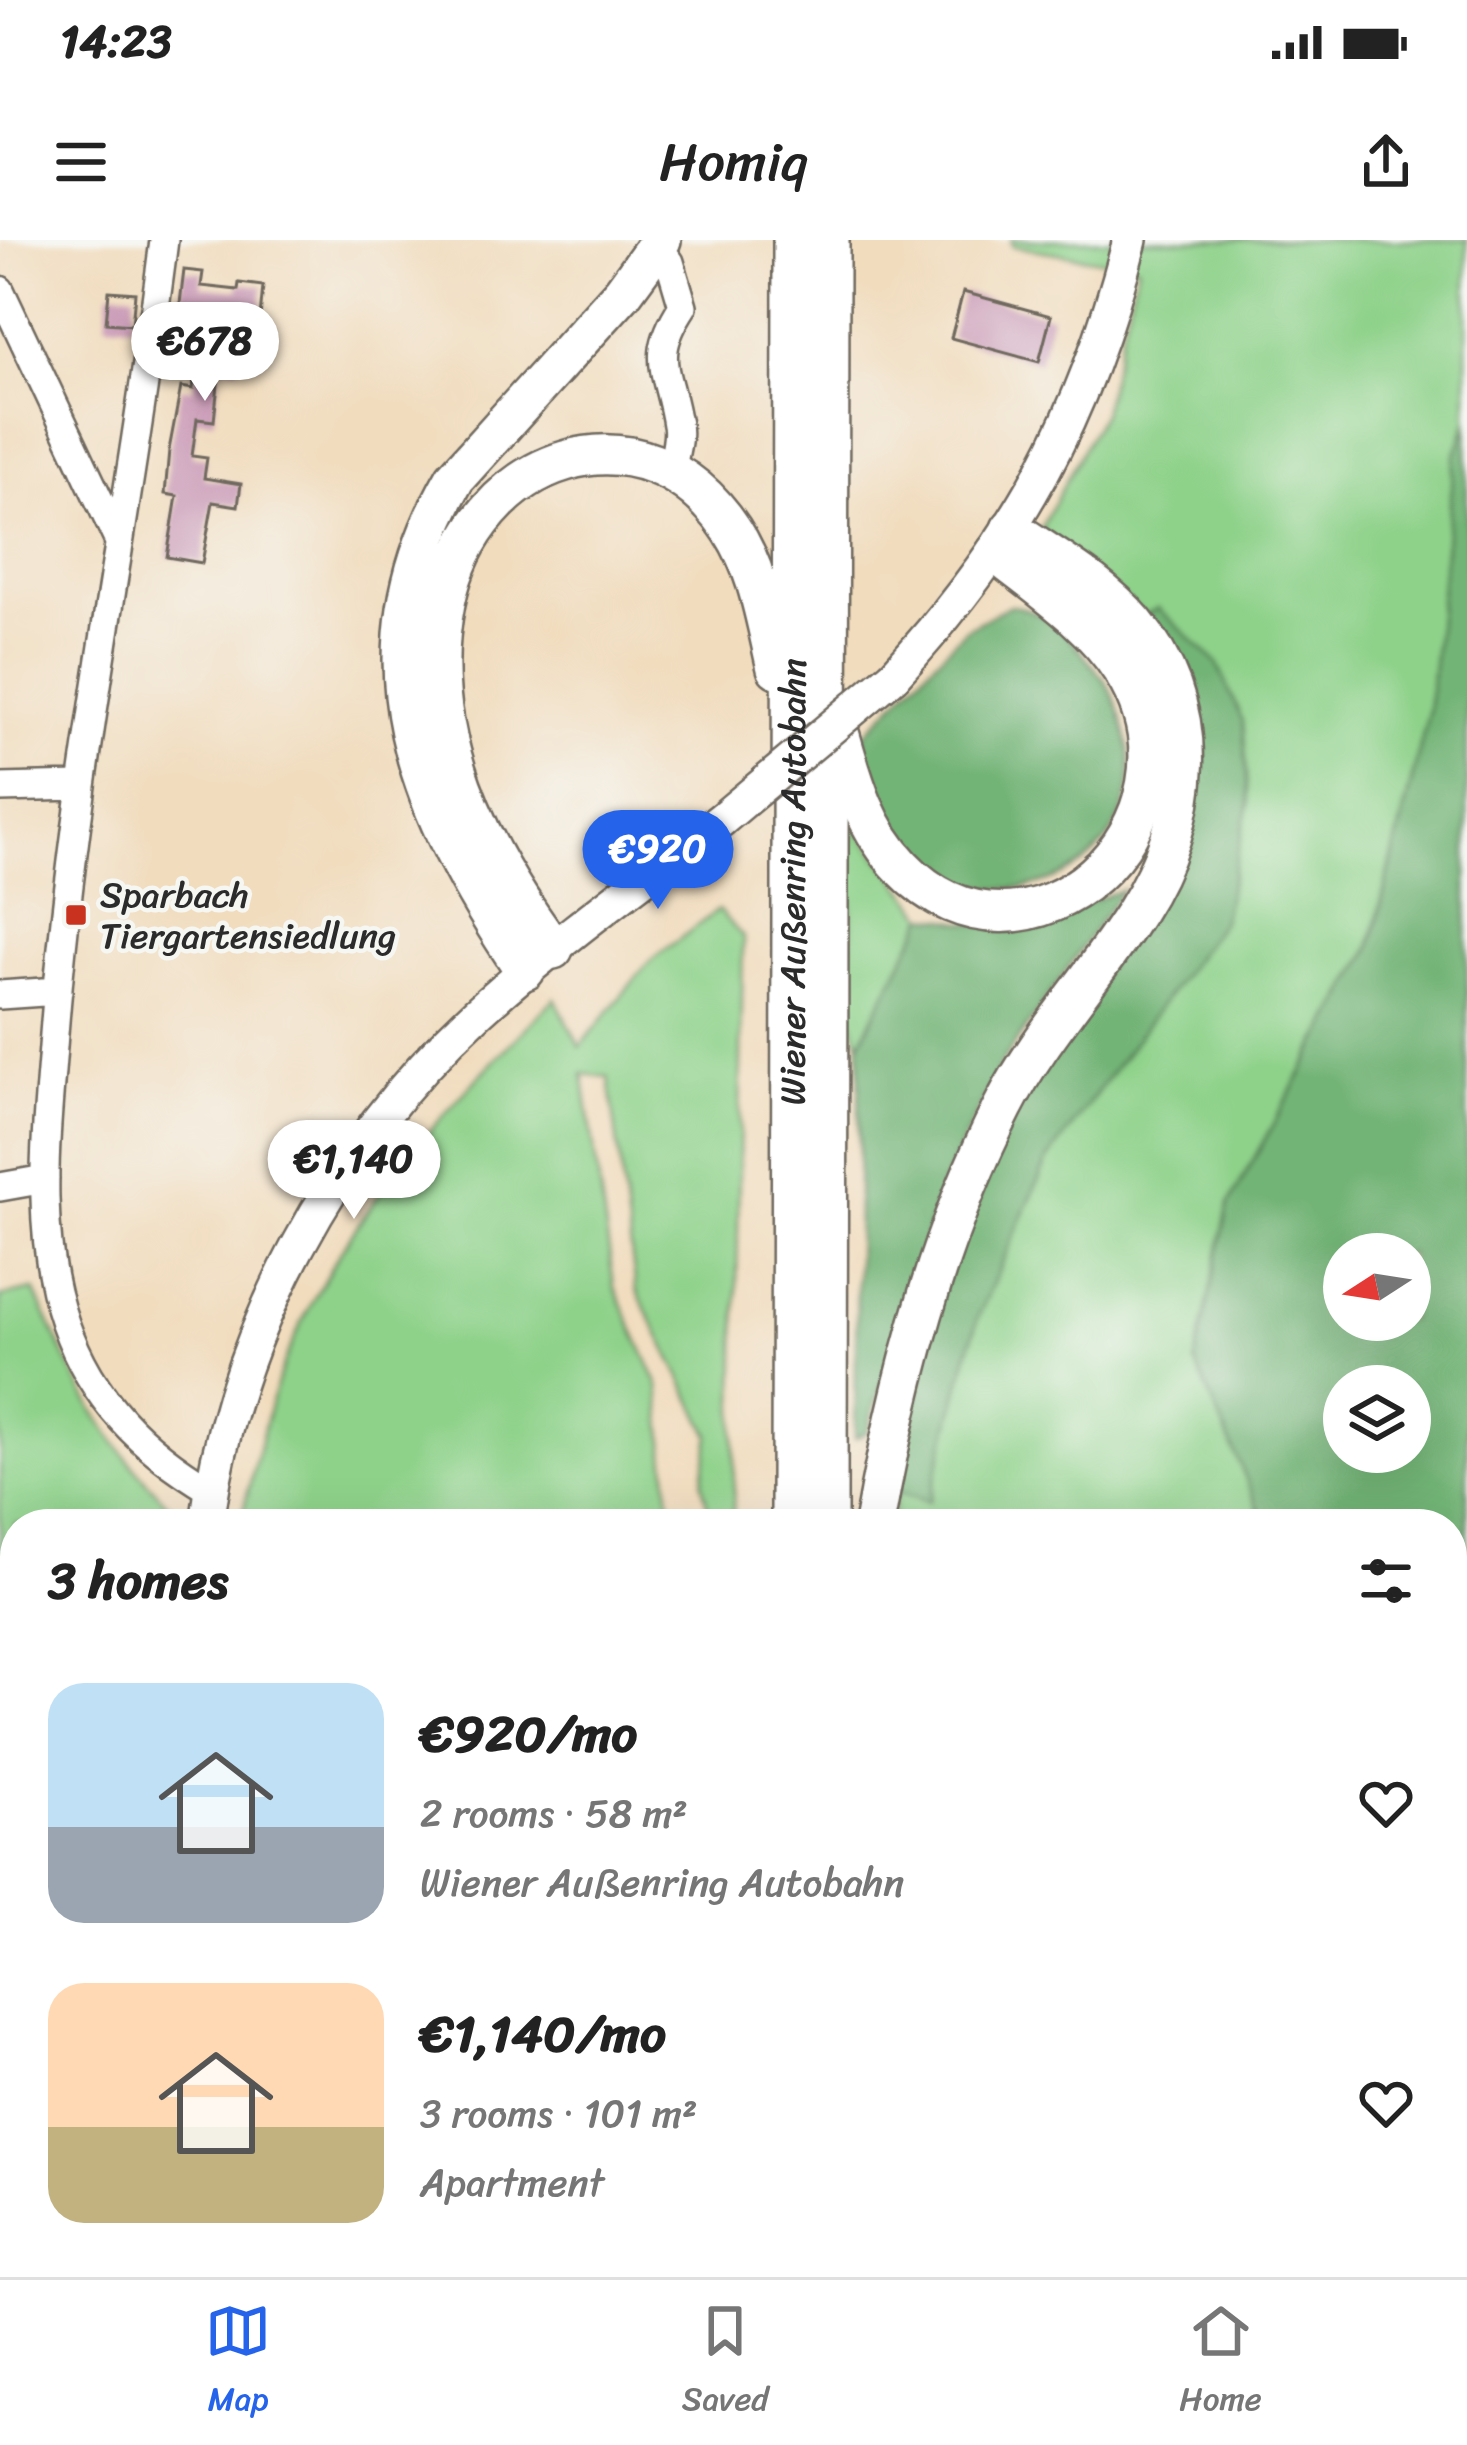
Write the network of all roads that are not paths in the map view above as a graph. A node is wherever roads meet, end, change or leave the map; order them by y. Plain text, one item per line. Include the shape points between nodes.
1 (164, 240) edge
2 (793, 240) edge
3 (829, 240) edge
4 (1130, 240) edge
5 (659, 243) edge
6 (0, 290) edge
7 (671, 473) junction
8 (1004, 541) junction
9 (119, 542) junction
10 (829, 698) junction
11 (791, 732) junction
12 (80, 786) junction
13 (0, 788) edge
14 (539, 960) junction
15 (58, 991) junction
16 (0, 995) edge
17 (46, 1179) junction
18 (0, 1187) edge
19 (211, 1490) junction
20 (209, 1509) edge
21 (791, 1509) edge
22 (827, 1509) edge
23 (877, 1509) edge

1 - 9 street
2 - 11 highway, Wiener Außenring Autobahn
3 - 10 highway, Wiener Außenring Autobahn
4 - 8 main road via 1081,402
5 - 7 street via 683,306 664,336 665,388 678,428
5 - 14 highway via 455,478 409,584 401,665 424,788 461,871
6 - 9 street
7 - 11 highway via 716,508 749,564
7 - 14 highway via 620,456 542,466 480,518 452,572 440,644 452,756 479,839
8 - 10 highway via 1106,646 1145,725 1143,808 1132,836 1096,878 1048,904 995,909 922,886 867,816
8 - 14 main road, bridge via 894,675
8 - 23 highway via 1110,599 1148,643 1174,696 1185,778 1156,877 1030,1058 971,1178 906,1374
9 - 12 street
10 - 22 highway, Wiener Außenring Autobahn
11 - 21 highway, Wiener Außenring Autobahn
12 - 13 street
12 - 15 street
14 - 19 main road via 472,1017 389,1108 321,1209 276,1293
15 - 16 street
15 - 17 street
17 - 18 street
17 - 19 street via 54,1281 89,1379 147,1447
19 - 20 main road

